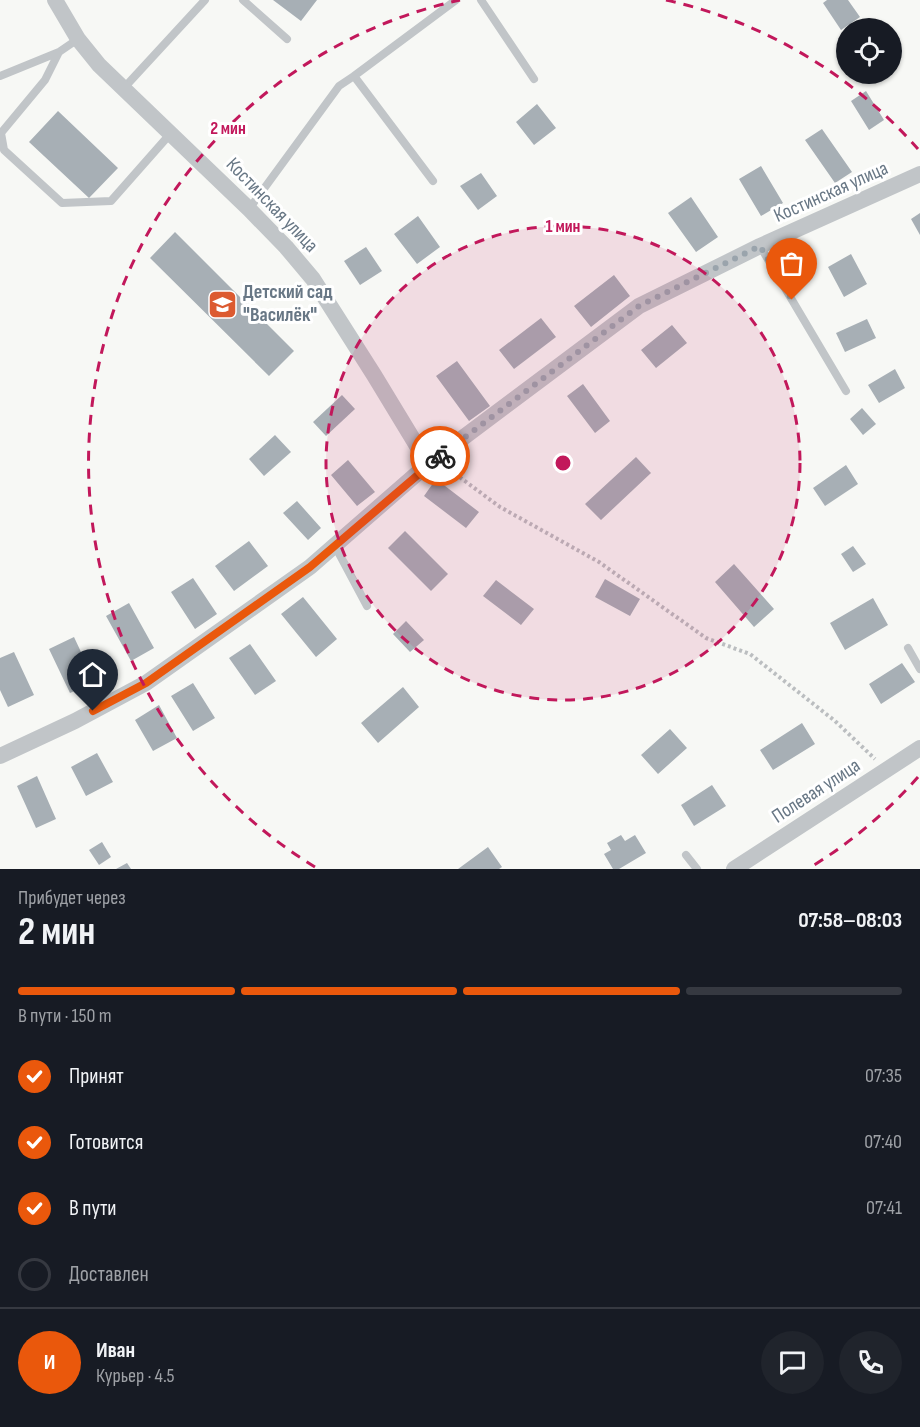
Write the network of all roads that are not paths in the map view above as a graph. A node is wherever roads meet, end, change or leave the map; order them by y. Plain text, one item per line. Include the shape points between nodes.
1 (55, 0) edge
2 (205, 0) edge
3 (243, 0) edge
4 (456, 0) edge
5 (481, 0) edge
6 (78, 39) junction
7 (287, 39) dead end
8 (59, 52) junction
9 (0, 76) edge
10 (354, 76) junction
11 (534, 79) dead end
12 (123, 89) junction
13 (171, 133) junction
14 (920, 174) edge
15 (433, 181) dead end
16 (249, 209) junction
17 (760, 246) junction
18 (846, 391) dead end
19 (432, 462) junction
20 (335, 546) junction
21 (367, 606) dead end
22 (908, 648) dead end
23 (920, 669) edge
24 (920, 748) edge
25 (0, 756) edge
26 (686, 855) dead end
27 (697, 869) edge
28 (734, 869) edge

1 - 6 street, Костинская улица
2 - 12 lane
3 - 7 lane
4 - 10 lane
5 - 11 lane
6 - 8 lane
6 - 12 street, Костинская улица
8 - 9 lane
8 - 13 lane via 45,80 1,133 4,150 62,203 111,201
10 - 15 lane
10 - 16 lane via 339,86
12 - 13 street, Костинская улица
13 - 16 street, Костинская улица
14 - 17 street, Костинская улица
16 - 19 street, Костинская улица via 313,279
17 - 18 lane
17 - 19 street, Костинская улица via 639,306
19 - 20 street, Костинская улица
20 - 21 lane
20 - 25 street, Костинская улица via 146,683
22 - 23 lane
24 - 28 street, Полевая улица
26 - 27 lane

